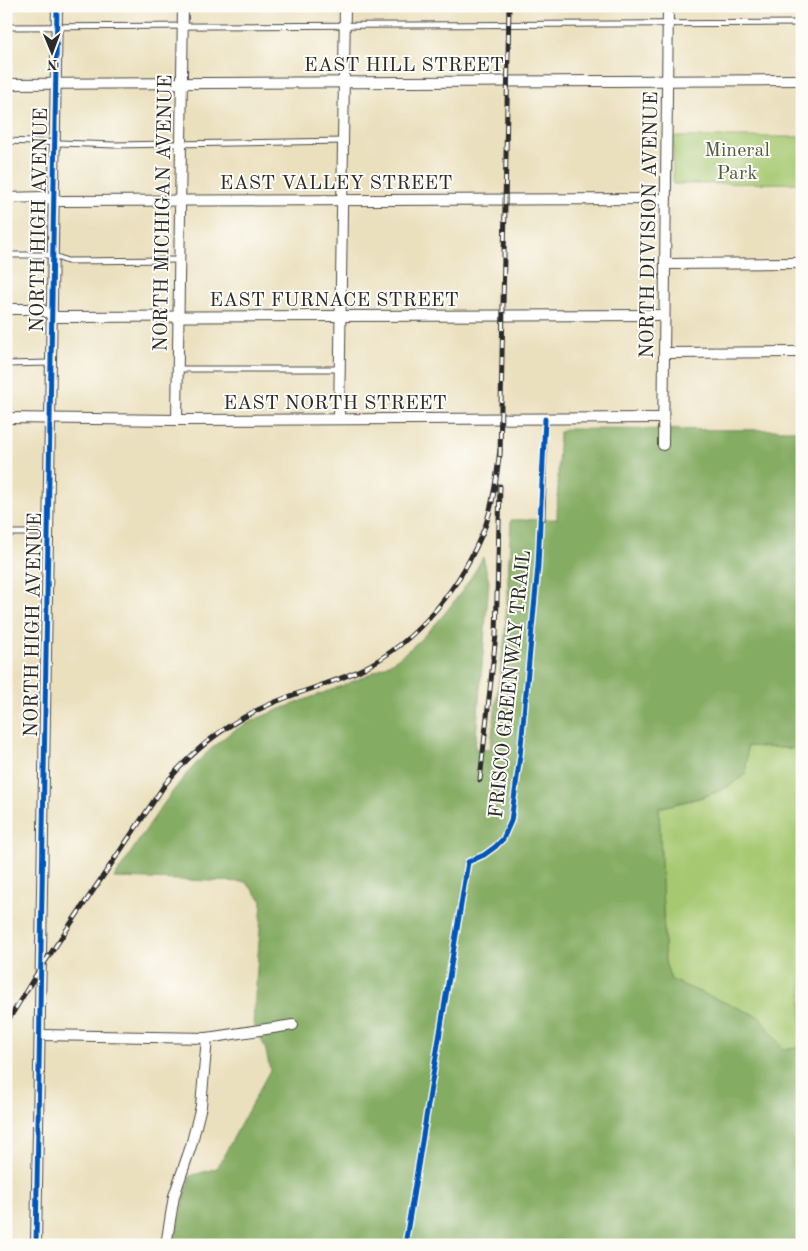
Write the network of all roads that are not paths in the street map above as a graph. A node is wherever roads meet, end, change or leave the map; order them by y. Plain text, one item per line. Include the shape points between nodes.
1 (57, 6) edge
2 (183, 6) edge
3 (345, 6) edge
4 (668, 6) edge
5 (802, 23) edge
6 (344, 25) junction
7 (667, 25) junction
8 (56, 26) junction
9 (183, 26) junction
10 (6, 27) edge
11 (802, 80) edge
12 (667, 81) junction
13 (344, 82) junction
14 (182, 83) junction
15 (6, 84) edge
16 (55, 84) junction
17 (6, 141) edge
18 (54, 141) junction
19 (343, 142) junction
20 (181, 143) junction
21 (6, 198) edge
22 (53, 199) junction
23 (666, 199) junction
24 (342, 200) junction
25 (180, 201) junction
26 (6, 255) edge
27 (52, 255) junction
28 (179, 260) junction
29 (802, 263) edge
30 (665, 264) junction
31 (6, 309) edge
32 (51, 314) junction
33 (664, 315) junction
34 (179, 317) junction
35 (340, 317) junction
36 (802, 352) edge
37 (664, 353) junction
38 (6, 364) edge
39 (50, 364) junction
40 (178, 369) junction
41 (340, 369) junction
42 (6, 418) edge
43 (50, 418) junction
44 (663, 418) junction
45 (339, 419) junction
46 (545, 419) junction
47 (177, 420) junction
48 (663, 445) dead end
49 (542, 519) dead end
50 (6, 533) edge
51 (49, 533) junction
52 (293, 1025) dead end
53 (41, 1035) junction
54 (207, 1038) junction
55 (36, 1245) edge
56 (166, 1245) edge

1 - 8 street, NORTH HIGH AVENUE
2 - 9 street, NORTH MICHIGAN AVENUE
3 - 6 street
4 - 7 street, NORTH DIVISION AVENUE
5 - 7 lane
6 - 7 lane
6 - 9 lane
6 - 13 street
7 - 12 street, NORTH DIVISION AVENUE
8 - 9 lane
8 - 10 lane
8 - 16 street, NORTH HIGH AVENUE
9 - 14 street, NORTH MICHIGAN AVENUE
11 - 12 street, EAST HILL STREET
12 - 13 street, EAST HILL STREET
12 - 23 street, NORTH DIVISION AVENUE
13 - 14 street, EAST HILL STREET
13 - 19 street
14 - 16 street, EAST HILL STREET
14 - 20 street, NORTH MICHIGAN AVENUE
15 - 16 street, EAST HILL STREET
16 - 18 street, NORTH HIGH AVENUE
17 - 18 lane
18 - 20 lane via 114,145
18 - 22 street, NORTH HIGH AVENUE
19 - 20 lane
19 - 24 street
20 - 25 street, NORTH MICHIGAN AVENUE
21 - 22 street, EAST VALLEY STREET
22 - 25 street, EAST VALLEY STREET
22 - 27 street, NORTH HIGH AVENUE
23 - 24 street, EAST VALLEY STREET
23 - 30 street, NORTH DIVISION AVENUE
24 - 25 street, EAST VALLEY STREET
24 - 35 street
25 - 28 street, NORTH MICHIGAN AVENUE
26 - 27 lane
27 - 28 lane via 67,261
27 - 32 street, NORTH HIGH AVENUE
28 - 34 street, NORTH MICHIGAN AVENUE
29 - 30 street
30 - 33 street, NORTH DIVISION AVENUE
31 - 32 street, EAST FURNACE STREET via 40,309
32 - 34 street, EAST FURNACE STREET via 57,317
32 - 39 street, NORTH HIGH AVENUE
33 - 35 street, EAST FURNACE STREET
33 - 37 street, NORTH DIVISION AVENUE
34 - 35 street, EAST FURNACE STREET
34 - 40 street, NORTH MICHIGAN AVENUE
35 - 41 street
36 - 37 street
37 - 44 street, NORTH DIVISION AVENUE
38 - 39 lane
39 - 43 street, NORTH HIGH AVENUE
40 - 41 lane
40 - 47 street, NORTH MICHIGAN AVENUE
41 - 45 street
42 - 43 street, EAST NORTH STREET
43 - 47 street, EAST NORTH STREET
43 - 51 street, NORTH HIGH AVENUE
44 - 46 street, EAST NORTH STREET
44 - 48 street, NORTH DIVISION AVENUE
45 - 46 street, EAST NORTH STREET
45 - 47 street, EAST NORTH STREET
46 - 49 lane
50 - 51 lane
51 - 53 street, NORTH HIGH AVENUE
52 - 54 street
53 - 54 street
53 - 55 street, NORTH HIGH AVENUE
54 - 56 street via 201,1106 174,1196

